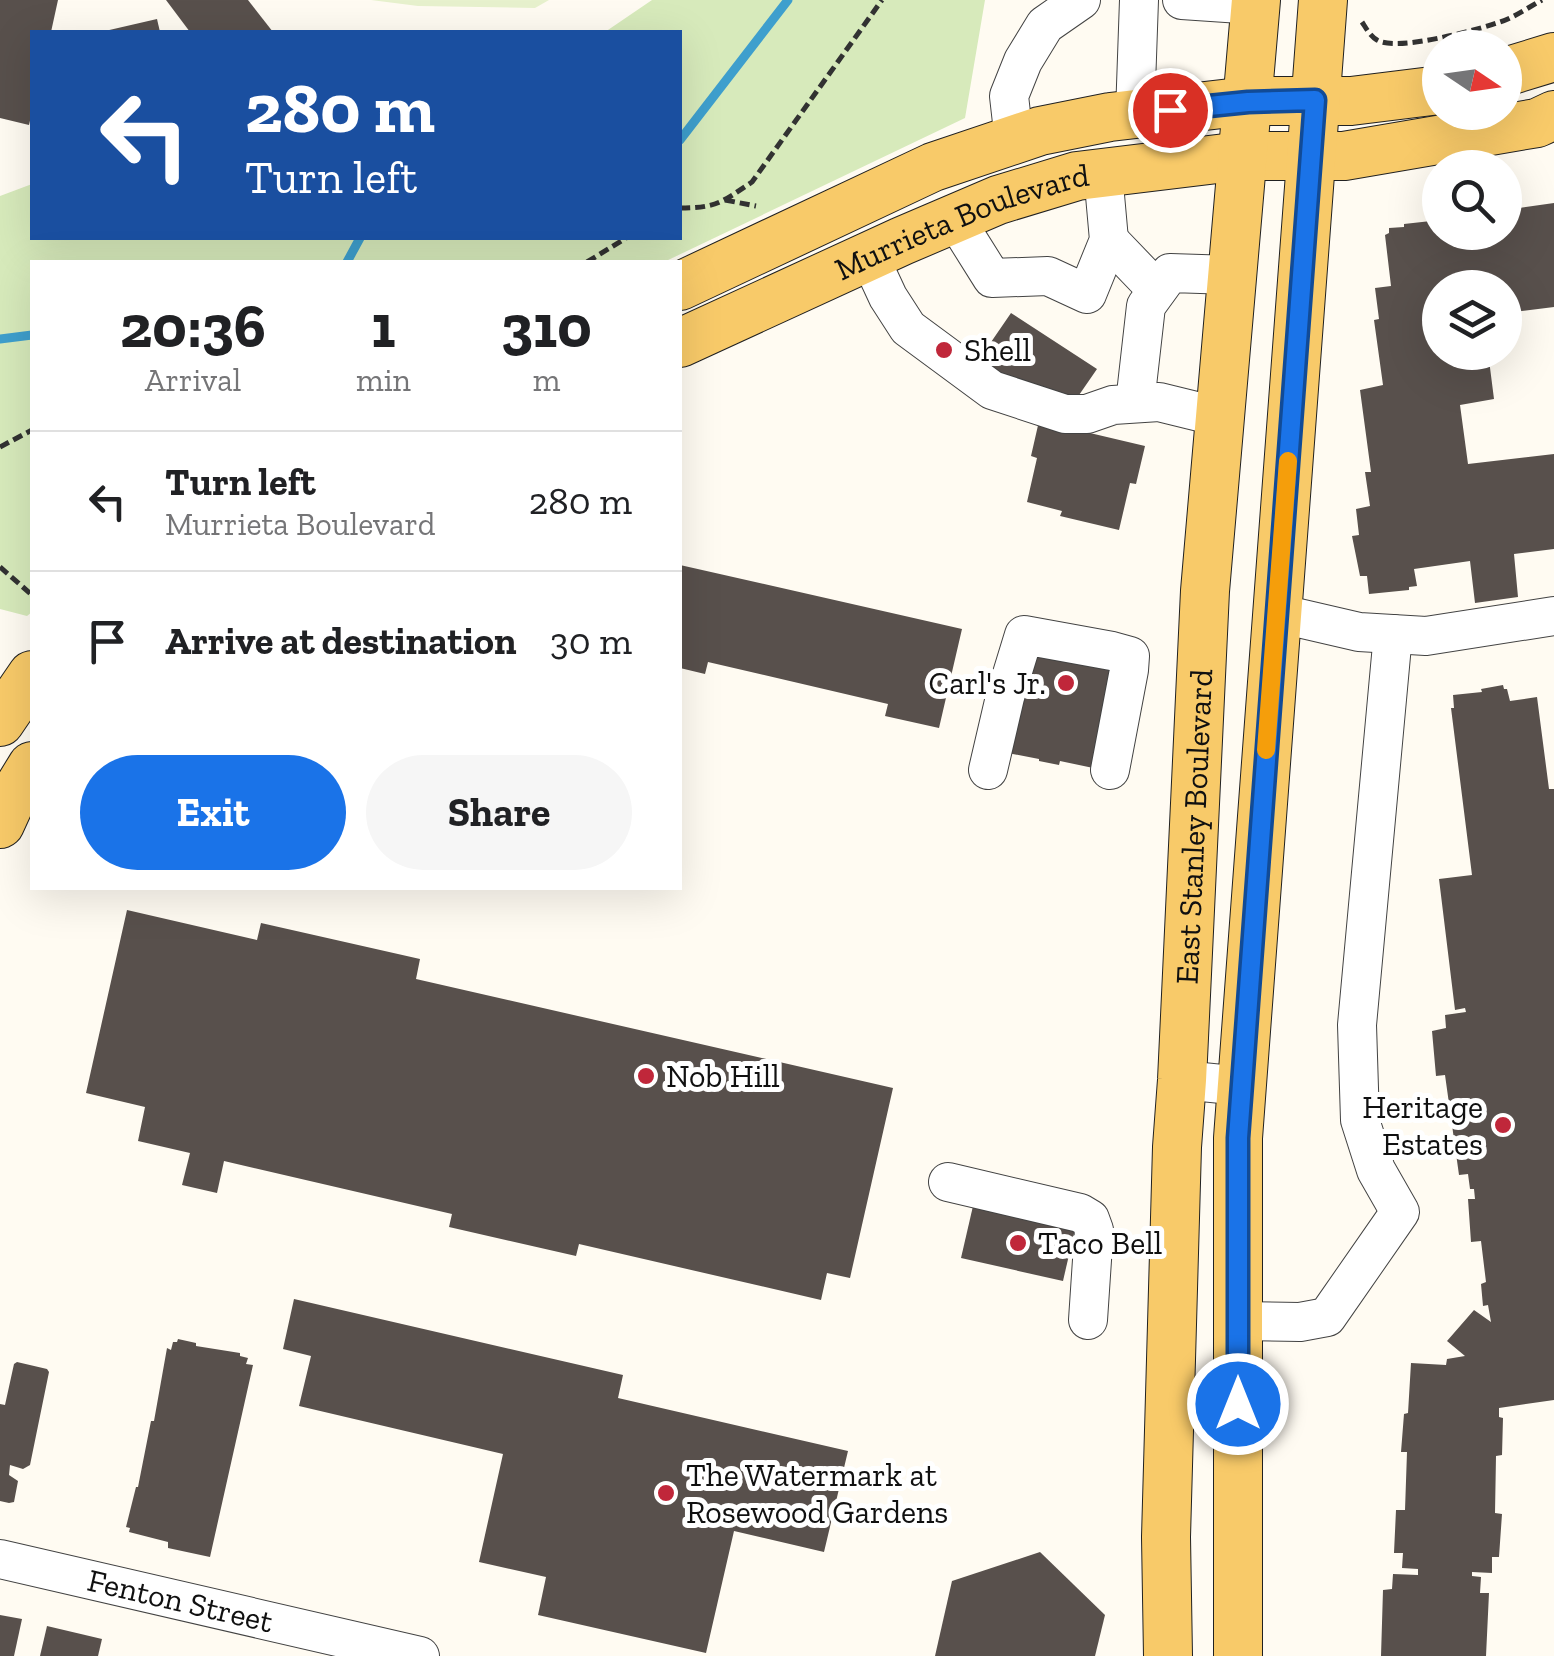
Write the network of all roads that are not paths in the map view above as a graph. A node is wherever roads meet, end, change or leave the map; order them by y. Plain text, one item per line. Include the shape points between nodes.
1 (1081, 0) edge
2 (1138, 0) edge
3 (1182, 0) edge
4 (1256, 2) edge
5 (1342, 11) edge
6 (1554, 56) edge
7 (1522, 66) edge
8 (1422, 92) edge
9 (1315, 100) junction
10 (1248, 102) junction
11 (1135, 114) junction
12 (1554, 115) edge
13 (1014, 140) junction
14 (1242, 156) junction
15 (1310, 157) junction
16 (1103, 172) junction
17 (955, 219) junction
18 (1109, 240) junction
19 (869, 256) junction
20 (1232, 275) junction
21 (682, 285) edge
22 (1088, 294) junction
23 (1152, 298) junction
24 (682, 342) edge
25 (1124, 404) junction
26 (1220, 417) junction
27 (1277, 613) junction
28 (1554, 616) edge
29 (1393, 634) junction
30 (30, 678) edge
31 (0, 722) edge
32 (30, 769) edge
33 (988, 770) dead end
34 (1110, 770) dead end
35 (0, 824) edge
36 (1182, 1080) junction
37 (1242, 1086) junction
38 (948, 1182) dead end
39 (1088, 1320) dead end
40 (1238, 1321) junction
41 (0, 1560) edge
42 (420, 1656) edge
43 (1168, 1656) edge
44 (1238, 1656) edge

1 - 13 street via 1045,25 1022,61 1009,96
2 - 11 street
3 - 4 street
4 - 10 main road, East Stanley Boulevard
5 - 9 main road, East Stanley Boulevard
6 - 7 main road
8 - 9 main road, Murrieta Boulevard
9 - 10 main road, Murrieta Boulevard
9 - 15 main road, East Stanley Boulevard
10 - 11 main road, Murrieta Boulevard
10 - 14 main road, East Stanley Boulevard
11 - 13 main road, Murrieta Boulevard
12 - 15 main road, Murrieta Boulevard via 1537,123
13 - 21 main road, Murrieta Boulevard via 934,168
14 - 15 main road, Murrieta Boulevard
14 - 16 main road, Murrieta Boulevard
14 - 20 main road, East Stanley Boulevard
15 - 27 main road, East Stanley Boulevard
16 - 17 main road, Murrieta Boulevard
16 - 18 street
17 - 19 main road, Murrieta Boulevard
17 - 22 street via 992,278 1048,276
18 - 22 street
18 - 23 street
19 - 24 main road, Murrieta Boulevard
19 - 25 street via 908,328 992,390 1066,414
20 - 23 street via 1170,273
20 - 26 main road, East Stanley Boulevard
22 - 23 street
23 - 25 street
25 - 26 street via 1159,402
26 - 36 main road, East Stanley Boulevard via 1205,591
27 - 29 street
27 - 37 main road, East Stanley Boulevard
28 - 29 street via 1426,636
29 - 40 street via 1357,1025 1360,1120 1376,1170 1400,1212 1327,1317
30 - 31 main road
32 - 35 main road
33 - 34 street via 1024,635 1130,656
36 - 37 street
36 - 43 main road, East Stanley Boulevard
37 - 40 main road, East Stanley Boulevard
38 - 39 street via 1090,1218
40 - 44 main road, East Stanley Boulevard
41 - 42 street, Fenton Street

